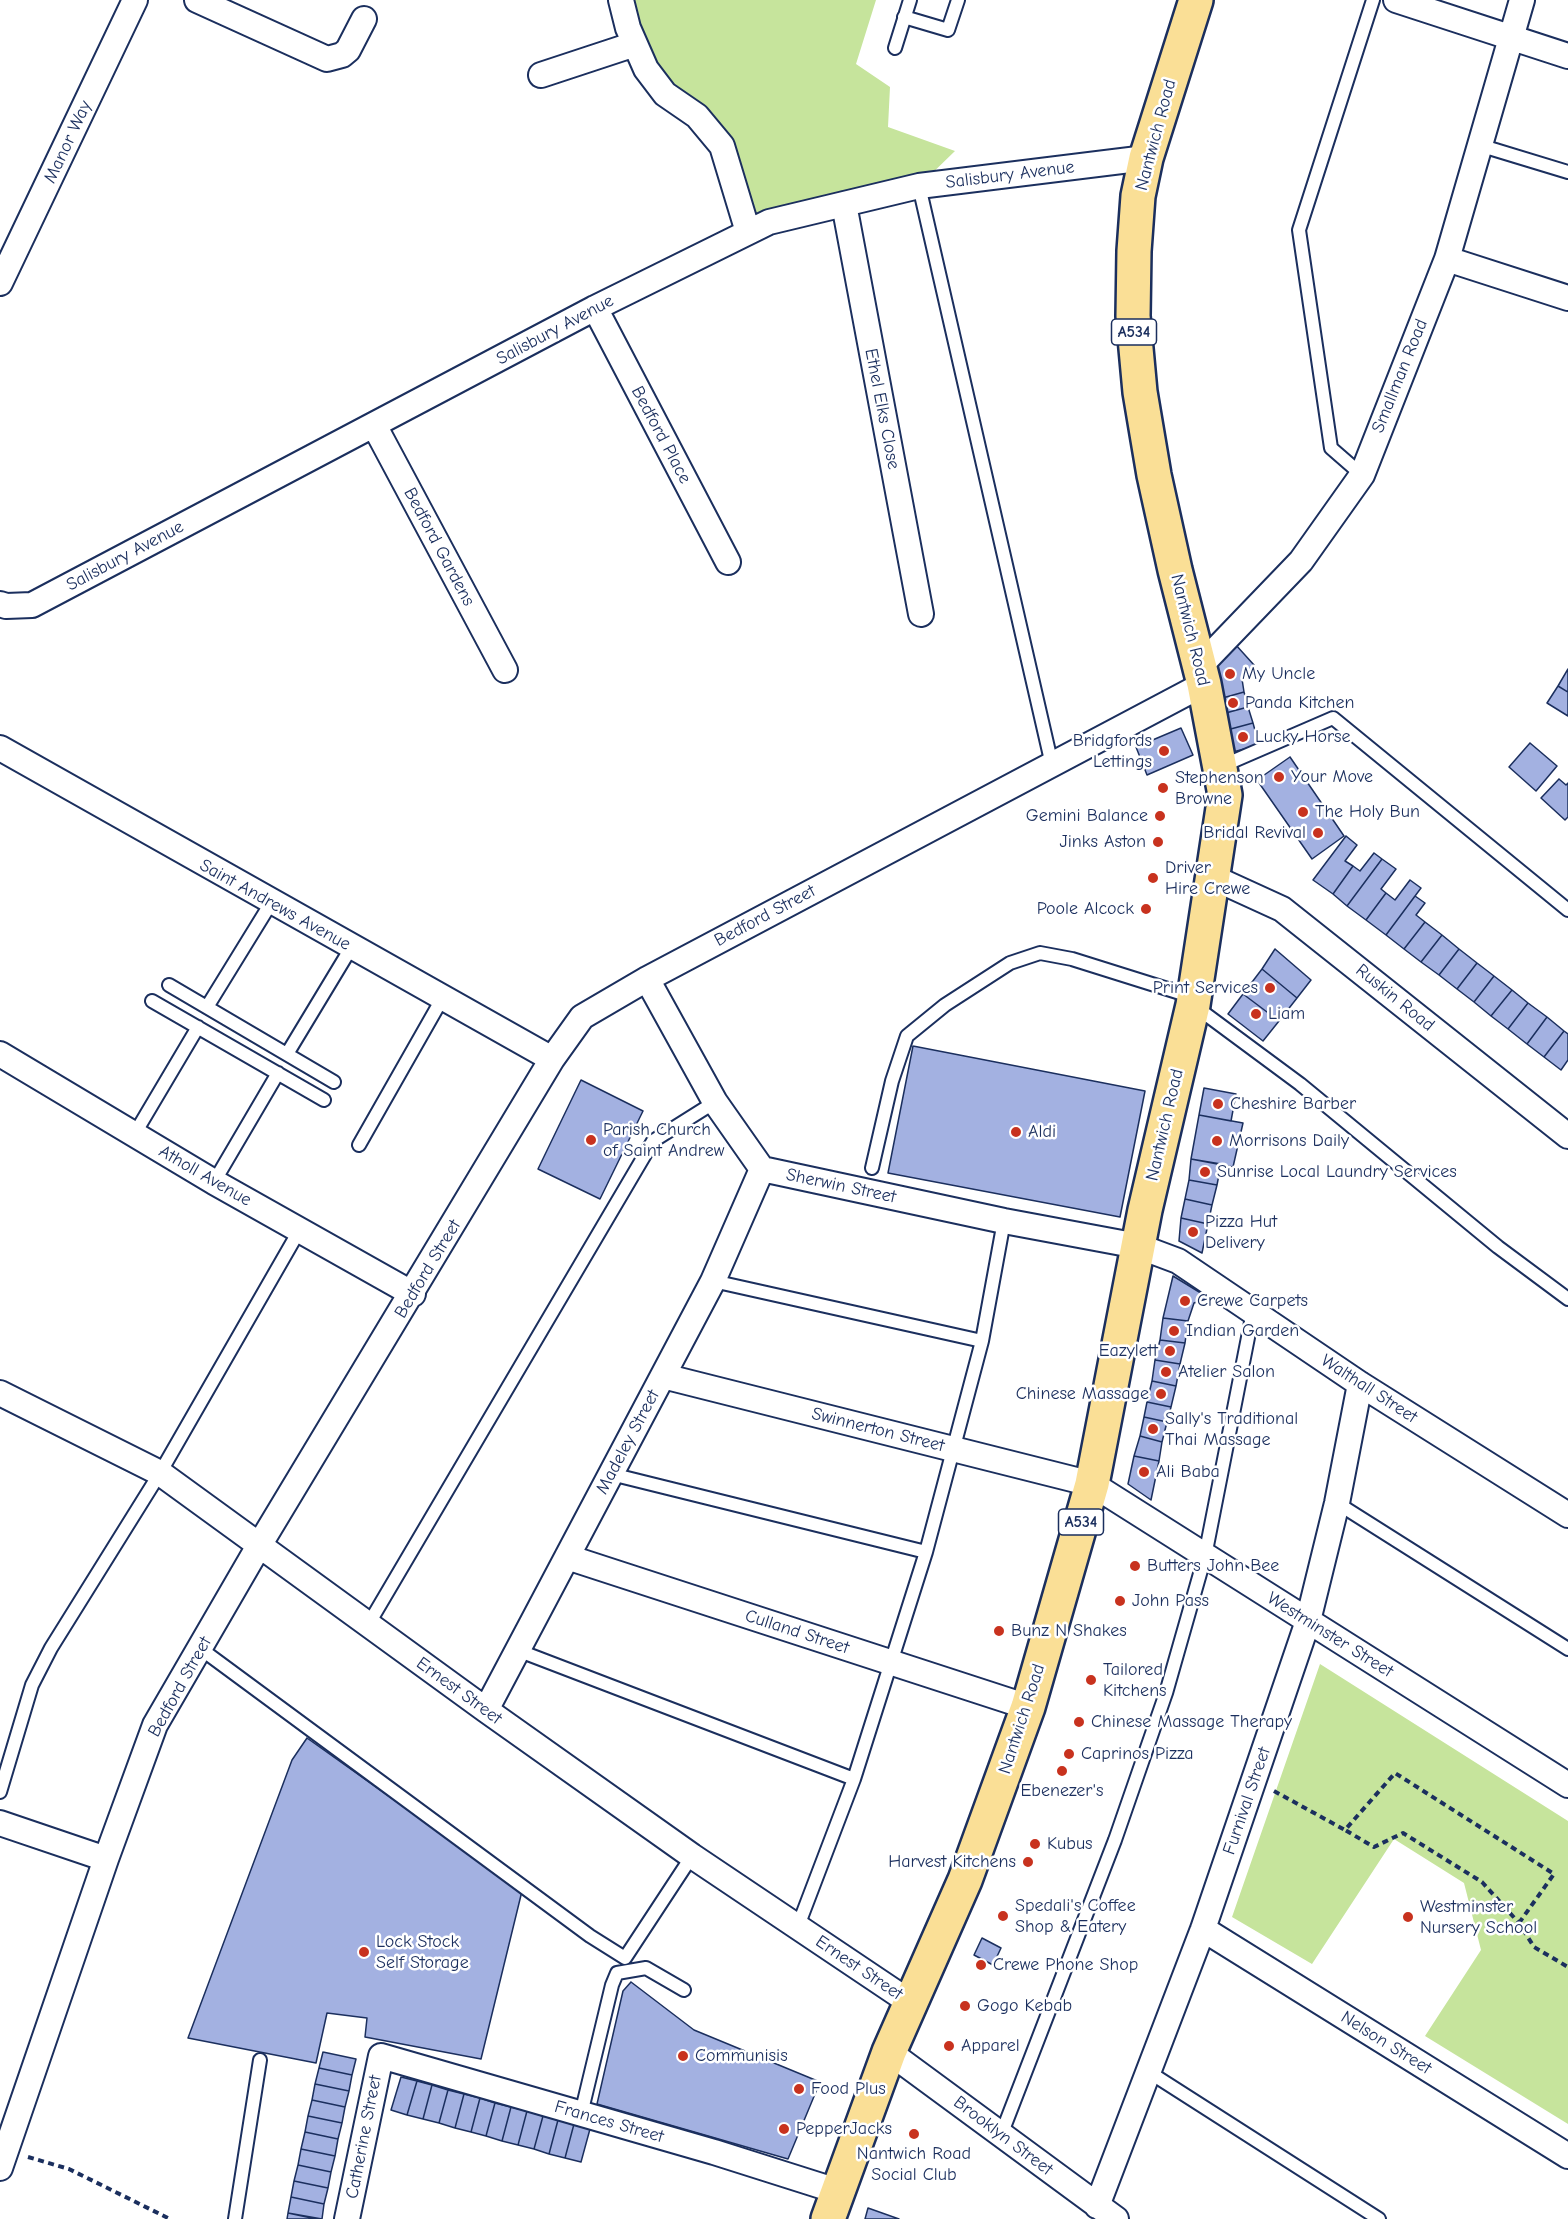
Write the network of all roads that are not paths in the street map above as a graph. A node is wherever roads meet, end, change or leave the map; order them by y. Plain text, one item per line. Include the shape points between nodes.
1 (135, 0) edge
2 (197, 0) edge
3 (621, 0) edge
4 (910, 0) edge
5 (958, 0) edge
6 (1196, 0) edge
7 (1373, 0) edge
8 (1396, 0) edge
9 (1522, 0) edge
10 (904, 17) junction
11 (363, 19) dead end
12 (1510, 37) junction
13 (635, 44) junction
14 (895, 48) dead end
15 (1568, 56) edge
16 (541, 75) dead end
17 (1479, 145) junction
18 (1146, 158) junction
19 (1568, 172) edge
20 (919, 186) junction
21 (844, 204) junction
22 (748, 232) junction
23 (1447, 259) junction
24 (0, 283) edge
25 (1568, 298) edge
26 (595, 308) junction
27 (374, 425) junction
28 (1362, 474) junction
29 (728, 562) dead end
30 (0, 604) edge
31 (921, 614) dead end
32 (505, 670) dead end
33 (1202, 675) junction
34 (0, 748) edge
35 (1052, 765) junction
36 (1219, 767) junction
37 (1212, 877) junction
38 (271, 903) junction
39 (1568, 910) edge
40 (351, 948) junction
41 (647, 979) junction
42 (169, 985) dead end
43 (442, 999) junction
44 (152, 1001) dead end
45 (1194, 1001) junction
46 (207, 1007) junction
47 (198, 1027) junction
48 (0, 1054) edge
49 (287, 1054) junction
50 (552, 1059) junction
51 (278, 1073) junction
52 (334, 1082) dead end
53 (324, 1100) dead end
54 (715, 1102) junction
55 (134, 1135) junction
56 (1568, 1136) edge
57 (359, 1145) dead end
58 (872, 1168) dead end
59 (762, 1169) junction
60 (214, 1182) junction
61 (1004, 1221) junction
62 (299, 1231) junction
63 (1138, 1246) junction
64 (713, 1281) junction
65 (413, 1294) junction
66 (1568, 1299) edge
67 (1253, 1312) junction
68 (982, 1341) junction
69 (663, 1376) junction
70 (1360, 1384) junction
71 (0, 1393) edge
72 (955, 1449) junction
73 (160, 1473) junction
74 (611, 1474) junction
75 (1092, 1484) junction
76 (1337, 1503) junction
77 (1568, 1515) edge
78 (260, 1544) junction
79 (926, 1552) junction
80 (1205, 1556) junction
81 (567, 1557) junction
82 (1308, 1621) junction
83 (368, 1625) junction
84 (201, 1649) junction
85 (1568, 1649) edge
86 (517, 1650) junction
87 (890, 1662) junction
88 (1028, 1707) junction
89 (486, 1710) junction
90 (854, 1779) junction
91 (1568, 1785) edge
92 (0, 1792) edge
93 (0, 1823) edge
94 (692, 1856) junction
95 (106, 1859) junction
96 (798, 1926) junction
97 (1203, 1929) junction
98 (684, 1990) dead end
99 (911, 2003) junction
100 (889, 2052) junction
101 (381, 2056) joint
102 (260, 2060) dead end
103 (1149, 2072) junction
104 (581, 2114) junction
105 (1001, 2135) junction
106 (1568, 2156) edge
107 (3, 2159) edge
108 (832, 2205) edge
109 (1107, 2213) edge
110 (235, 2219) edge
111 (348, 2219) edge
112 (1379, 2219) edge

1 - 24 street, Manor Way
2 - 11 street via 327,59 348,50
3 - 13 street
4 - 10 lane
5 - 10 lane via 948,30
6 - 18 main road, Nantwich Road / A534
7 - 28 lane via 1299,230 1331,448
8 - 12 street
9 - 12 street, Smallman Road
10 - 14 lane
12 - 15 street
12 - 17 street, Smallman Road
13 - 16 street
13 - 22 street via 646,69 665,94 698,117 722,146
17 - 19 lane
17 - 23 street, Smallman Road
18 - 20 street, Salisbury Avenue
18 - 33 main road, Nantwich Road / A534 via 1138,196 1134,251 1135,354 1154,475
20 - 21 street, Salisbury Avenue
20 - 35 lane
21 - 22 street, Salisbury Avenue via 769,222
21 - 31 street, Ethel Elks Close
22 - 26 street, Salisbury Avenue
23 - 25 street
23 - 28 street, Smallman Road
26 - 27 street, Salisbury Avenue
26 - 29 street, Bedford Place
27 - 30 street, Salisbury Avenue via 32,605
27 - 32 street, Bedford Gardens
28 - 33 street, Smallman Road via 1301,561
33 - 35 street, Bedford Street
33 - 36 main road, Nantwich Road / A534
34 - 38 street, Saint Andrews Avenue
35 - 41 street, Bedford Street
36 - 37 main road, Nantwich Road / A534 via 1225,795
36 - 39 lane via 1333,718
37 - 45 main road, Nantwich Road / A534
37 - 56 street, Ruskin Road via 1282,909
38 - 40 street, Saint Andrews Avenue
38 - 46 lane
40 - 43 street, Saint Andrews Avenue
40 - 49 lane
41 - 50 street, Bedford Street via 582,1017
41 - 54 street, Sherwin Street
42 - 46 lane
43 - 50 street, Saint Andrews Avenue
43 - 57 lane
44 - 47 lane
45 - 58 lane via 1072,958 1040,953 1010,963 945,1005 907,1036
45 - 63 main road, Nantwich Road / A534
45 - 66 lane
46 - 49 lane
47 - 51 lane
47 - 55 lane
48 - 55 street, Atholl Avenue
49 - 52 lane
50 - 65 street, Bedford Street
51 - 53 lane
51 - 60 lane
54 - 59 street, Sherwin Street
54 - 83 lane via 653,1141
55 - 60 street, Atholl Avenue
59 - 61 street, Sherwin Street
59 - 64 street, Madeley Street
60 - 62 street, Atholl Avenue
61 - 63 street, Sherwin Street
61 - 68 lane
62 - 65 street, Atholl Avenue
62 - 73 lane
63 - 67 street, Walthall Street via 1178,1261
63 - 75 main road, Nantwich Road / A534
64 - 68 lane
64 - 69 street, Madeley Street
65 - 78 street, Bedford Street
67 - 70 street, Walthall Street
67 - 80 lane
68 - 72 lane
69 - 72 street, Swinnerton Street
69 - 74 street, Madeley Street
70 - 76 street, Furnival Street
70 - 77 street, Walthall Street
71 - 73 street, Ernest Street
72 - 75 street, Swinnerton Street
72 - 79 lane
73 - 78 street, Ernest Street
73 - 92 lane via 32,1684
74 - 79 lane
74 - 81 street, Madeley Street
75 - 80 street, Westminster Street
75 - 88 main road, Nantwich Road / A534
76 - 82 street, Furnival Street
76 - 85 lane
78 - 83 street, Ernest Street
78 - 84 street, Bedford Street
79 - 87 lane
80 - 82 street, Westminster Street
80 - 105 lane via 1144,1764
81 - 86 street, Madeley Street
81 - 87 street, Culland Street
82 - 91 street, Westminster Street
82 - 97 street, Furnival Street
83 - 89 street, Ernest Street
84 - 94 lane via 625,1958
84 - 95 street, Bedford Street via 155,1725
86 - 89 street, Madeley Street
86 - 90 lane
87 - 88 street, Culland Street
87 - 90 lane
88 - 99 main road, Nantwich Road / A534 via 965,1880
89 - 94 street, Ernest Street
90 - 96 lane
93 - 95 street
94 - 96 street, Ernest Street
95 - 107 street, Bedford Street
96 - 99 street, Ernest Street
97 - 103 street, Furnival Street
97 - 106 street, Nelson Street
98 - 104 lane via 646,1968 617,1973
99 - 100 main road, Nantwich Road / A534
100 - 105 street, Brooklyn Street
100 - 108 main road, Nantwich Road / A534
101 - 104 street, Frances Street
101 - 111 street, Catherine Street
102 - 110 lane
103 - 109 street, Furnival Street
103 - 112 lane
104 - 108 street, Frances Street
105 - 109 street, Brooklyn Street

